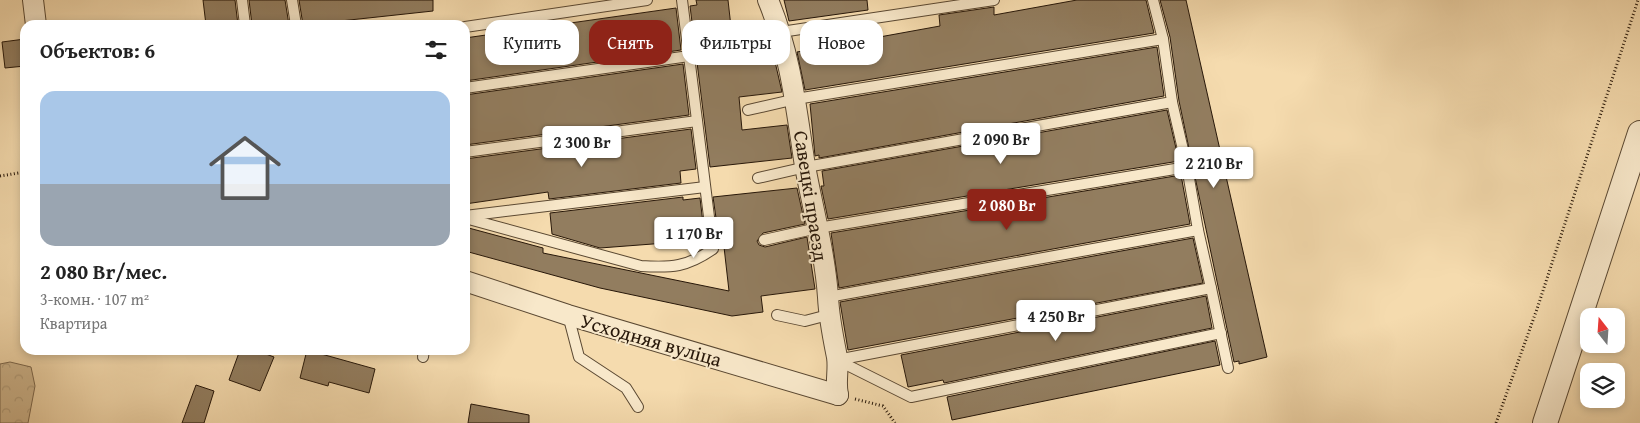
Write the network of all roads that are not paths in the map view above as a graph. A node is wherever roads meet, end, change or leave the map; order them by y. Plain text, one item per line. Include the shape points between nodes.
1 (33, 0) edge
2 (242, 0) edge
3 (292, 0) edge
4 (647, 0) edge
5 (682, 0) edge
6 (768, 0) edge
7 (994, 0) edge
8 (1153, 0) edge
9 (35, 20) edge
10 (244, 20) edge
11 (295, 20) edge
12 (684, 20) edge
13 (776, 20) edge
14 (470, 26) edge
15 (790, 31) edge
16 (1163, 39) junction
17 (682, 57) edge
18 (690, 65) edge
19 (788, 65) edge
20 (470, 87) edge
21 (796, 99) junction
22 (1172, 102) junction
23 (748, 110) dead end
24 (697, 121) junction
25 (1640, 133) edge
26 (470, 151) edge
27 (1187, 166) junction
28 (806, 167) junction
29 (758, 178) dead end
30 (705, 188) junction
31 (470, 216) edge
32 (470, 218) edge
33 (818, 228) junction
34 (1198, 230) junction
35 (764, 240) dead end
36 (470, 283) edge
37 (1211, 288) junction
38 (828, 306) junction
39 (568, 315) junction
40 (777, 315) dead end
41 (1221, 333) junction
42 (837, 360) junction
43 (1228, 368) dead end
44 (838, 395) joint
45 (638, 407) dead end
46 (1545, 423) edge

1 - 9 street
2 - 10 lane
3 - 11 lane
4 - 14 lane
5 - 12 lane
6 - 13 street, Савецкі праезд
7 - 15 lane
8 - 16 lane
16 - 21 lane
16 - 22 lane
17 - 20 lane
18 - 24 lane
19 - 21 street, Савецкі праезд
21 - 23 lane
21 - 28 street, Савецкі праезд
22 - 27 lane
22 - 28 lane
24 - 26 lane
24 - 30 lane
25 - 46 street
27 - 33 lane
27 - 34 lane
28 - 29 lane
28 - 33 street, Савецкі праезд
30 - 31 lane
30 - 32 lane via 713,249 696,260 671,268 641,266
33 - 35 lane
33 - 38 street, Савецкі праезд
34 - 37 lane
34 - 38 lane
36 - 39 street, Усходняя вуліца
37 - 41 lane
37 - 42 lane
38 - 40 lane via 805,321
38 - 42 street, Савецкі праезд
39 - 44 street, Усходняя вуліца
39 - 45 lane via 579,356 626,388
41 - 42 lane via 911,397
41 - 43 lane
42 - 44 street, Савецкі праезд via 835,382

